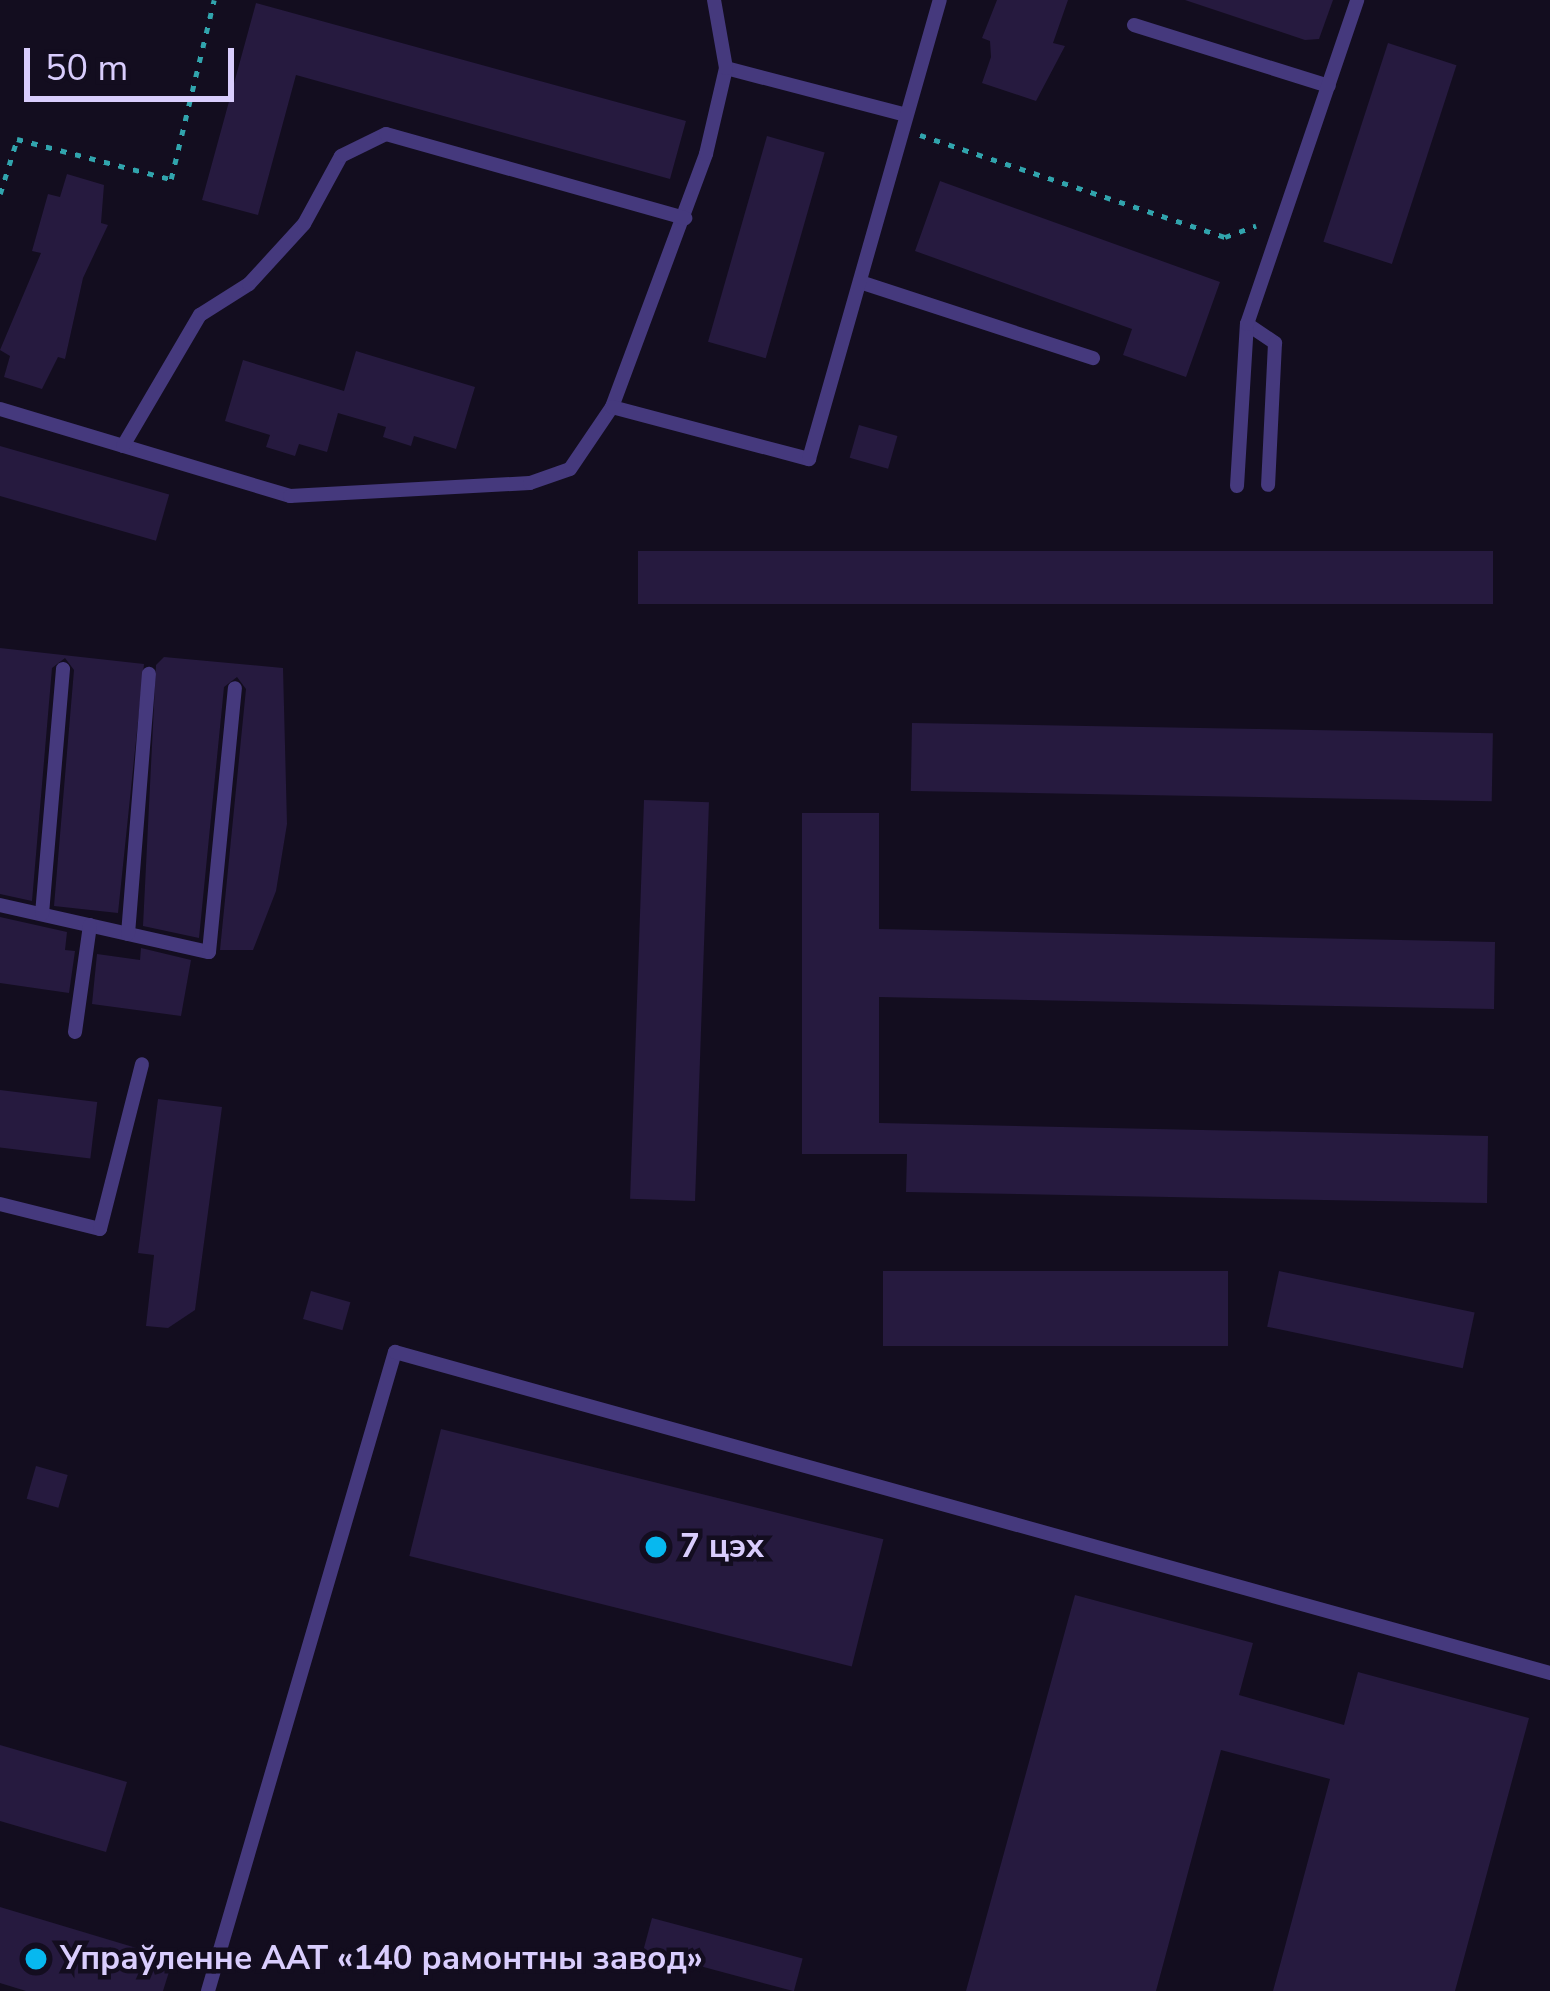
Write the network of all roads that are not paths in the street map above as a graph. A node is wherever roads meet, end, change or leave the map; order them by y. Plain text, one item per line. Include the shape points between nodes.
1 (714, 0) edge
2 (940, 0) edge
3 (1358, 0) edge
4 (1134, 25) dead end
5 (726, 68) junction
6 (1329, 86) junction
7 (903, 114) junction
8 (685, 218) junction
9 (863, 283) junction
10 (1247, 324) junction
11 (1093, 358) dead end
12 (612, 407) junction
13 (0, 409) edge
14 (123, 446) junction
15 (1268, 485) dead end
16 (1237, 486) dead end
17 (63, 669) dead end
18 (149, 674) dead end
19 (235, 688) dead end
20 (0, 905) edge
21 (42, 914) junction
22 (89, 925) junction
23 (128, 934) junction
24 (75, 1032) dead end
25 (142, 1064) dead end
26 (0, 1204) edge
27 (1550, 1673) edge
28 (208, 1991) edge

1 - 5 lane
2 - 7 lane
3 - 6 lane
4 - 6 lane
5 - 7 lane
5 - 8 lane
6 - 10 lane
7 - 9 lane
8 - 12 lane
8 - 14 lane via 386,134 340,156 304,224 249,284 200,315
9 - 11 lane
9 - 12 lane via 808,459
10 - 15 lane via 1275,344
10 - 16 lane
12 - 14 lane via 570,469 530,483 290,496
13 - 14 lane
17 - 21 lane
18 - 23 lane
19 - 23 lane via 209,952
20 - 21 lane
21 - 22 lane
22 - 23 lane
22 - 24 lane
25 - 26 lane via 100,1229
27 - 28 lane via 395,1352

